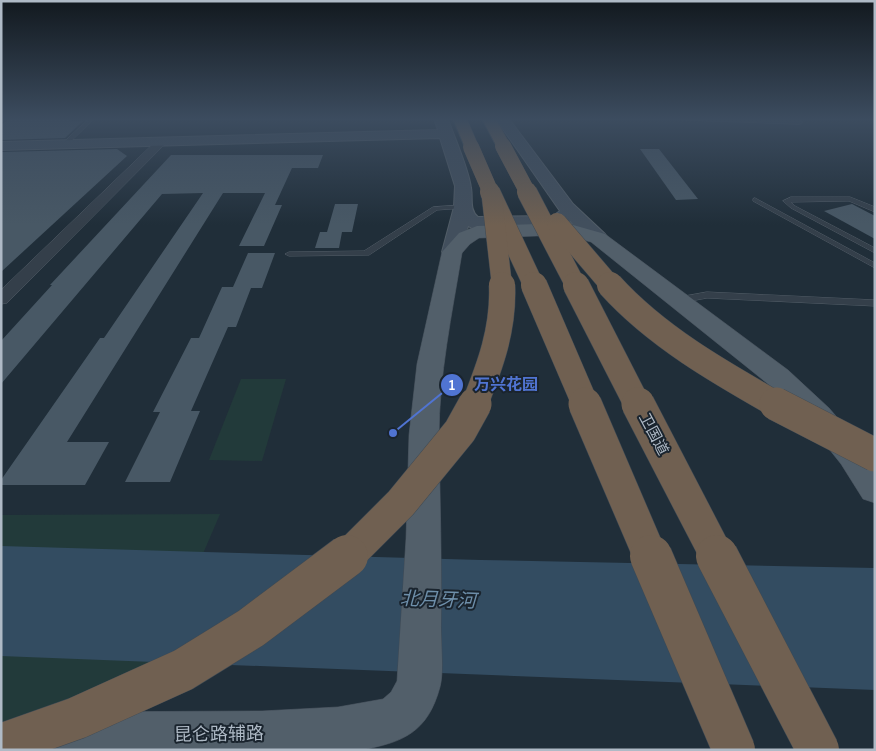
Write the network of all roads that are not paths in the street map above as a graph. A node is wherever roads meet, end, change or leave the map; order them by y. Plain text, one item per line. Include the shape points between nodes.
1 (149, 154) edge
2 (461, 154) edge
3 (470, 154) edge
4 (509, 154) edge
5 (520, 154) edge
6 (520, 178) junction
7 (492, 198) junction
8 (755, 200) dead end
9 (463, 207) junction
10 (567, 208) junction
11 (875, 210) edge
12 (598, 238) junction
13 (875, 251) edge
14 (452, 252) junction
15 (289, 254) dead end
16 (875, 266) edge
17 (1, 299) edge
18 (680, 300) junction
19 (875, 303) edge
20 (875, 456) edge
21 (875, 488) edge
22 (1, 735) edge
23 (245, 742) edge
24 (1, 745) edge
25 (734, 750) edge
26 (818, 750) edge

1 - 17 street
2 - 9 main road
3 - 7 highway, bridge
4 - 6 highway, 卫国道, bridge
5 - 10 main road
6 - 20 highway, bridge via 591,264 633,308 748,390
6 - 26 highway, 卫国道, bridge
7 - 24 highway, bridge via 502,303 494,355 460,431 401,502 341,562 251,628 183,670 77,718
7 - 25 highway, bridge via 541,301
8 - 16 lane
9 - 10 main road via 468,218 475,223 558,221 564,217
9 - 14 main road
9 - 15 lane via 435,208 366,253
10 - 12 main road
11 - 13 lane via 850,199 786,201
12 - 14 main road via 566,229 476,232 464,238
12 - 18 main road
14 - 23 main road, 昆仑路辅路 via 430,364 424,435 419,686 407,708 395,718 372,725
18 - 19 lane via 706,295
18 - 21 main road via 778,377 819,416 852,454
22 - 23 main road, 昆仑路辅路

